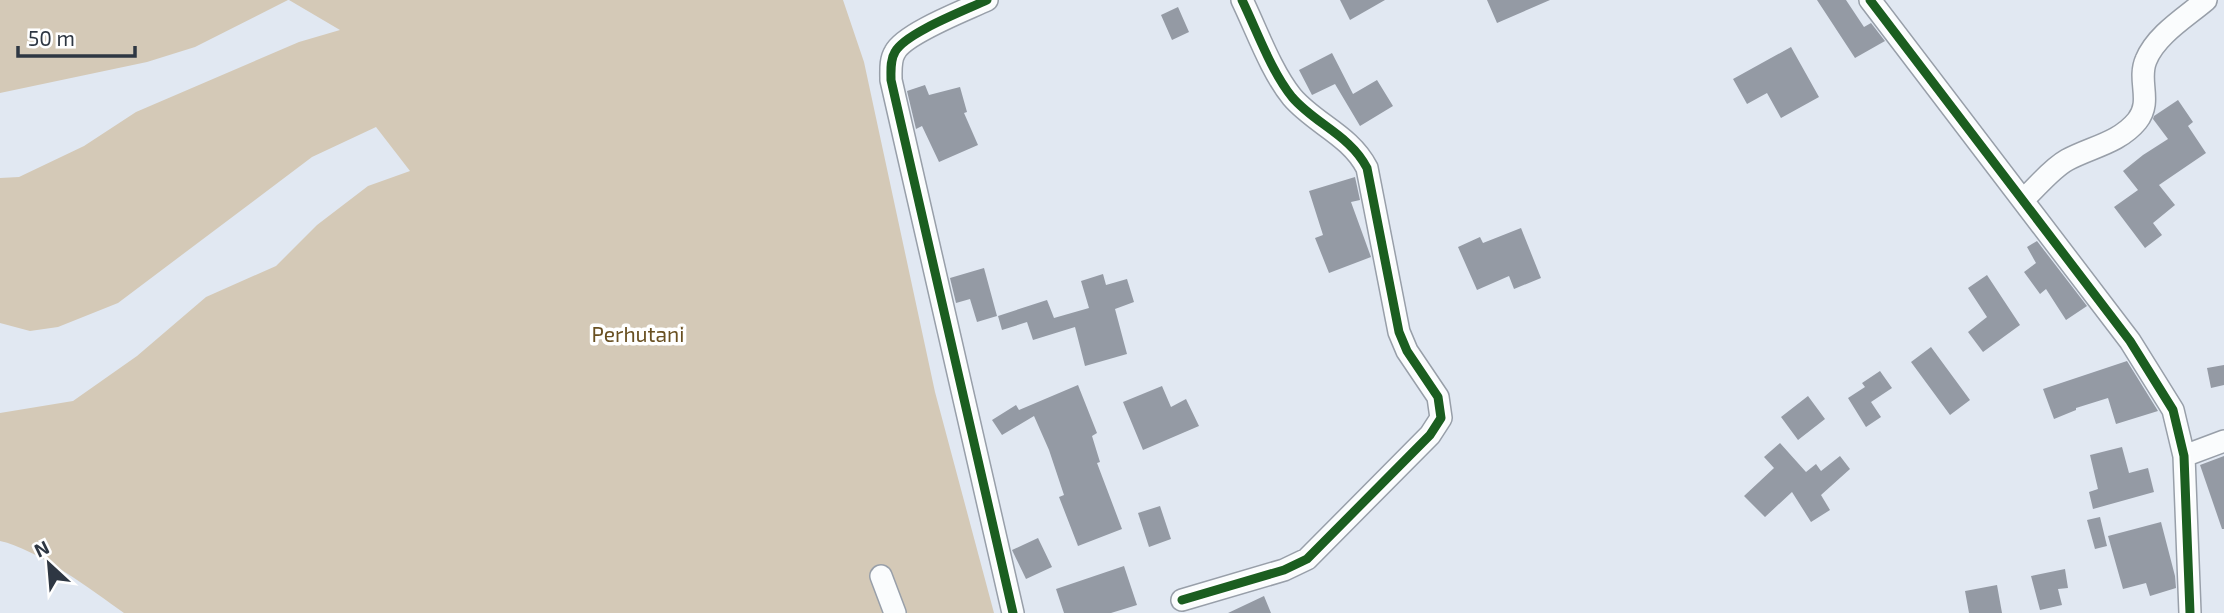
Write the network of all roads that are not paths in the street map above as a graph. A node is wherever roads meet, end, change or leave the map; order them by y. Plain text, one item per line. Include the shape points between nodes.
1 (987, 0) edge
2 (1242, 0) edge
3 (1870, 0) edge
4 (2206, 0) edge
5 (2024, 200) junction
6 (2224, 442) edge
7 (2183, 456) junction
8 (881, 576) dead end
9 (1182, 600) dead end
10 (895, 613) edge
11 (1013, 613) edge
12 (2190, 613) edge

1 - 11 street via 907,38 895,51 891,80
2 - 9 street via 1294,100 1360,154 1367,168 1399,332 1438,397 1441,418 1430,435 1307,559
3 - 5 street
4 - 5 street via 2160,39 2145,61 2144,110 2132,126 2117,138 2067,160
5 - 7 street via 2165,394
6 - 7 street
7 - 12 street
8 - 10 street

